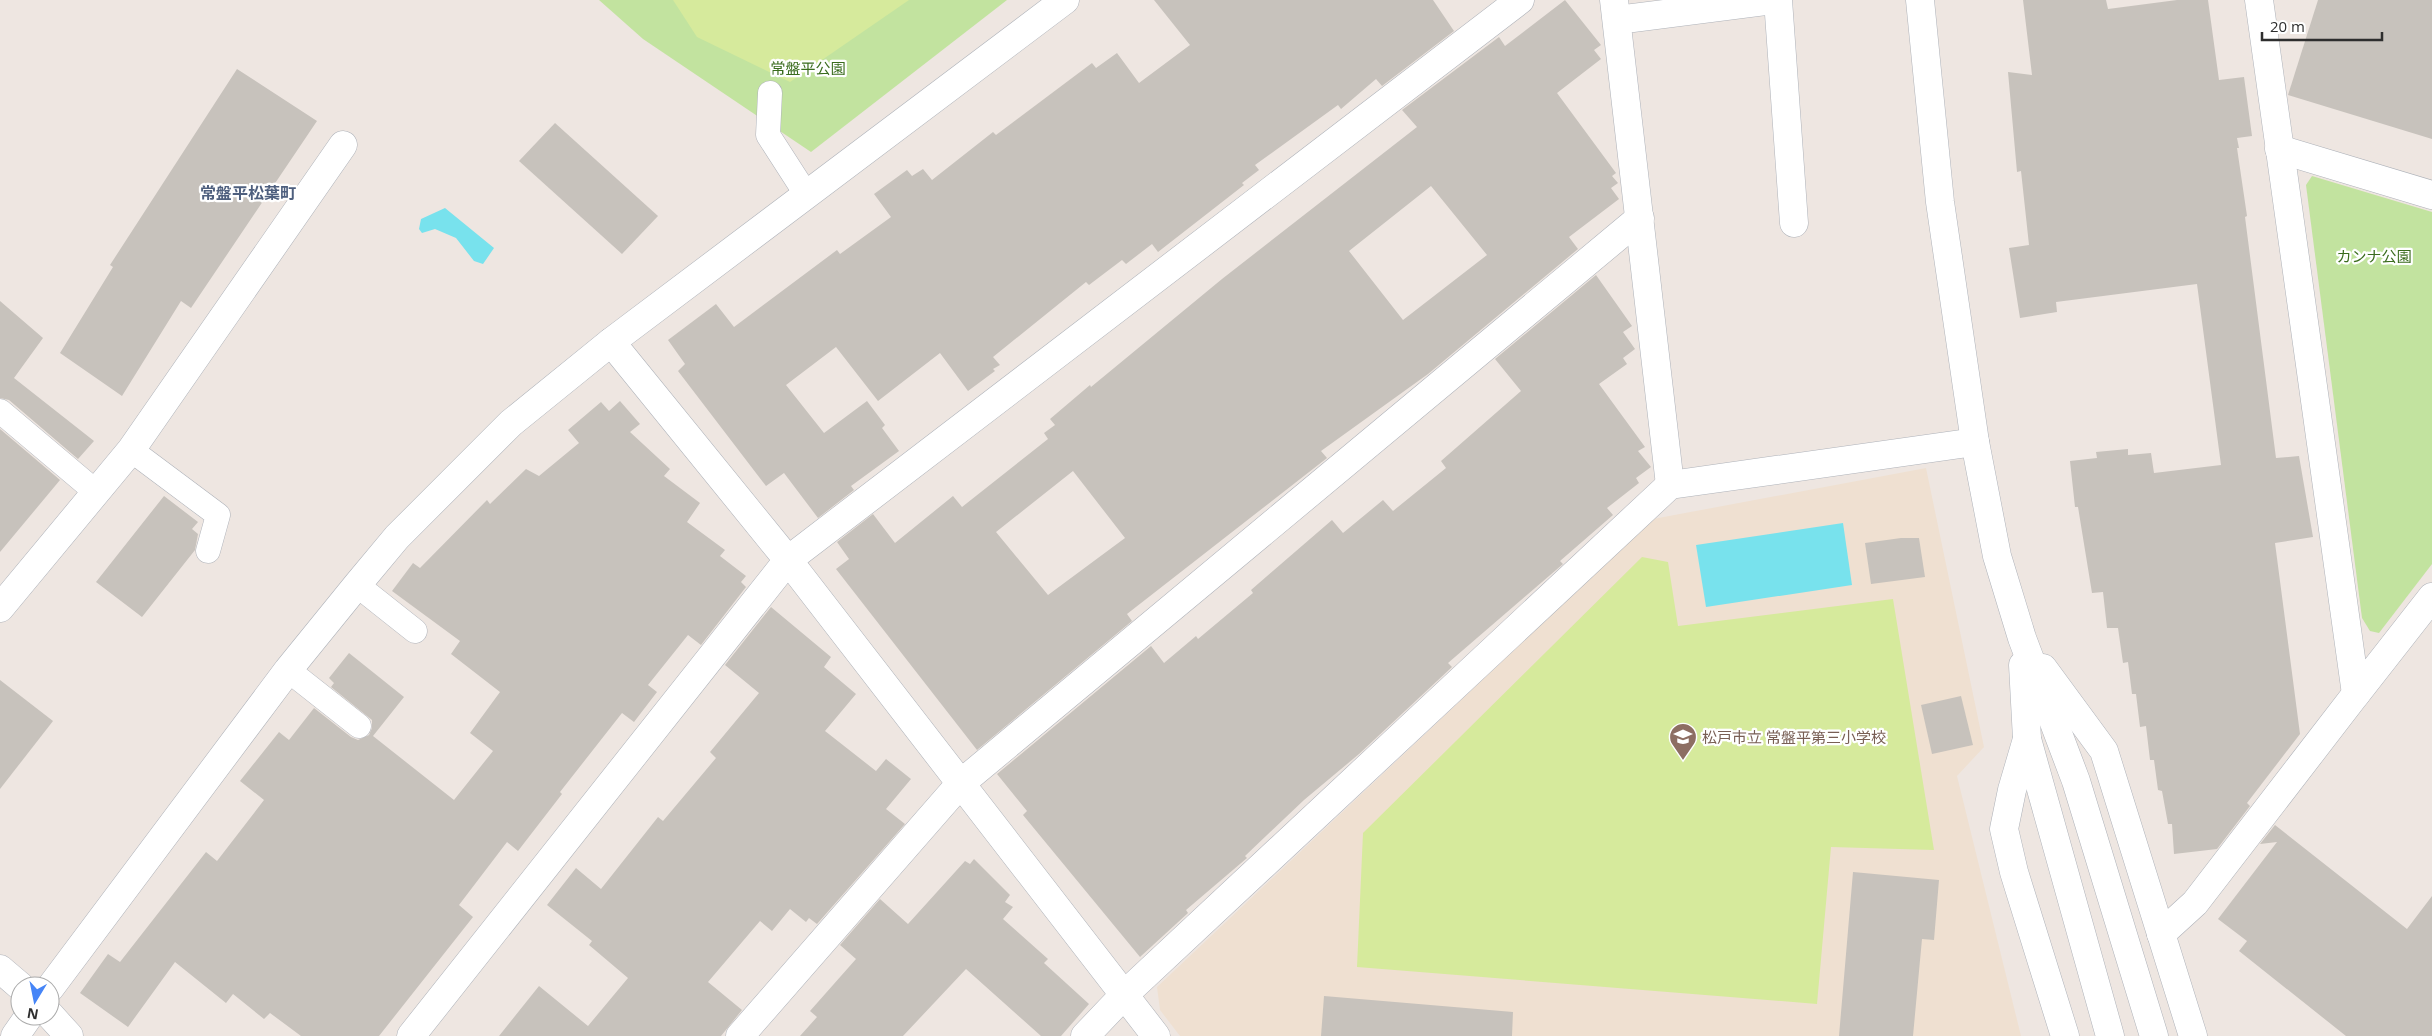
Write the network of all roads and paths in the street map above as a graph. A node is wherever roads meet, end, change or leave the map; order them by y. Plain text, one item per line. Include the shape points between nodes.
1 (1065, 0) edge
2 (1520, 0) edge
3 (1773, 0) edge
4 (1778, 0) edge
5 (1920, 0) edge
6 (2259, 0) edge
7 (1615, 10) edge
8 (770, 93) dead end
9 (343, 145) dead end
10 (2279, 149) junction
11 (806, 194) junction
12 (2432, 195) edge
13 (1640, 218) junction
14 (1794, 222) dead end
15 (610, 342) junction
16 (0, 411) edge
17 (1975, 442) junction
18 (131, 450) junction
19 (1670, 485) junction
20 (96, 492) junction
21 (208, 551) dead end
22 (788, 560) junction
23 (357, 585) junction
24 (2432, 597) edge
25 (0, 608) edge
26 (415, 631) dead end
27 (2022, 638) junction
28 (288, 670) junction
29 (2356, 694) junction
30 (359, 726) dead end
31 (2027, 739) junction
32 (960, 784) junction
33 (2161, 934) junction
34 (0, 969) edge
35 (59, 976) edge
36 (10, 978) edge
37 (1125, 994) junction
38 (60, 1026) edge
39 (69, 1036) edge
40 (411, 1036) edge
41 (740, 1036) edge
42 (1085, 1036) edge
43 (1156, 1036) edge
44 (2065, 1036) edge
45 (2110, 1036) edge
46 (2154, 1036) edge
47 (2193, 1036) edge

1 - 11 street
2 - 22 street
3 - 7 street
4 - 14 street
5 - 17 street via 1940,202
6 - 10 street
7 - 13 street
8 - 11 lane via 768,135
9 - 18 street
10 - 12 street
10 - 29 street
11 - 15 street
13 - 19 street
13 - 32 street
15 - 22 street
15 - 23 street via 511,423 397,537
16 - 20 lane
17 - 19 street
17 - 27 street via 1997,556
18 - 20 street
18 - 21 lane via 218,515
19 - 37 street
20 - 25 street
22 - 32 street
22 - 40 street
23 - 26 lane
23 - 28 street
24 - 29 street
27 - 31 street
27 - 33 street via 2104,751
27 - 46 street via 2076,781
28 - 30 lane
28 - 35 street
29 - 33 street via 2195,903
31 - 44 street via 2004,829 2014,872
31 - 45 street
32 - 37 street
32 - 41 street
33 - 47 street
34 - 36 street
37 - 42 street
37 - 43 street
38 - 39 street

